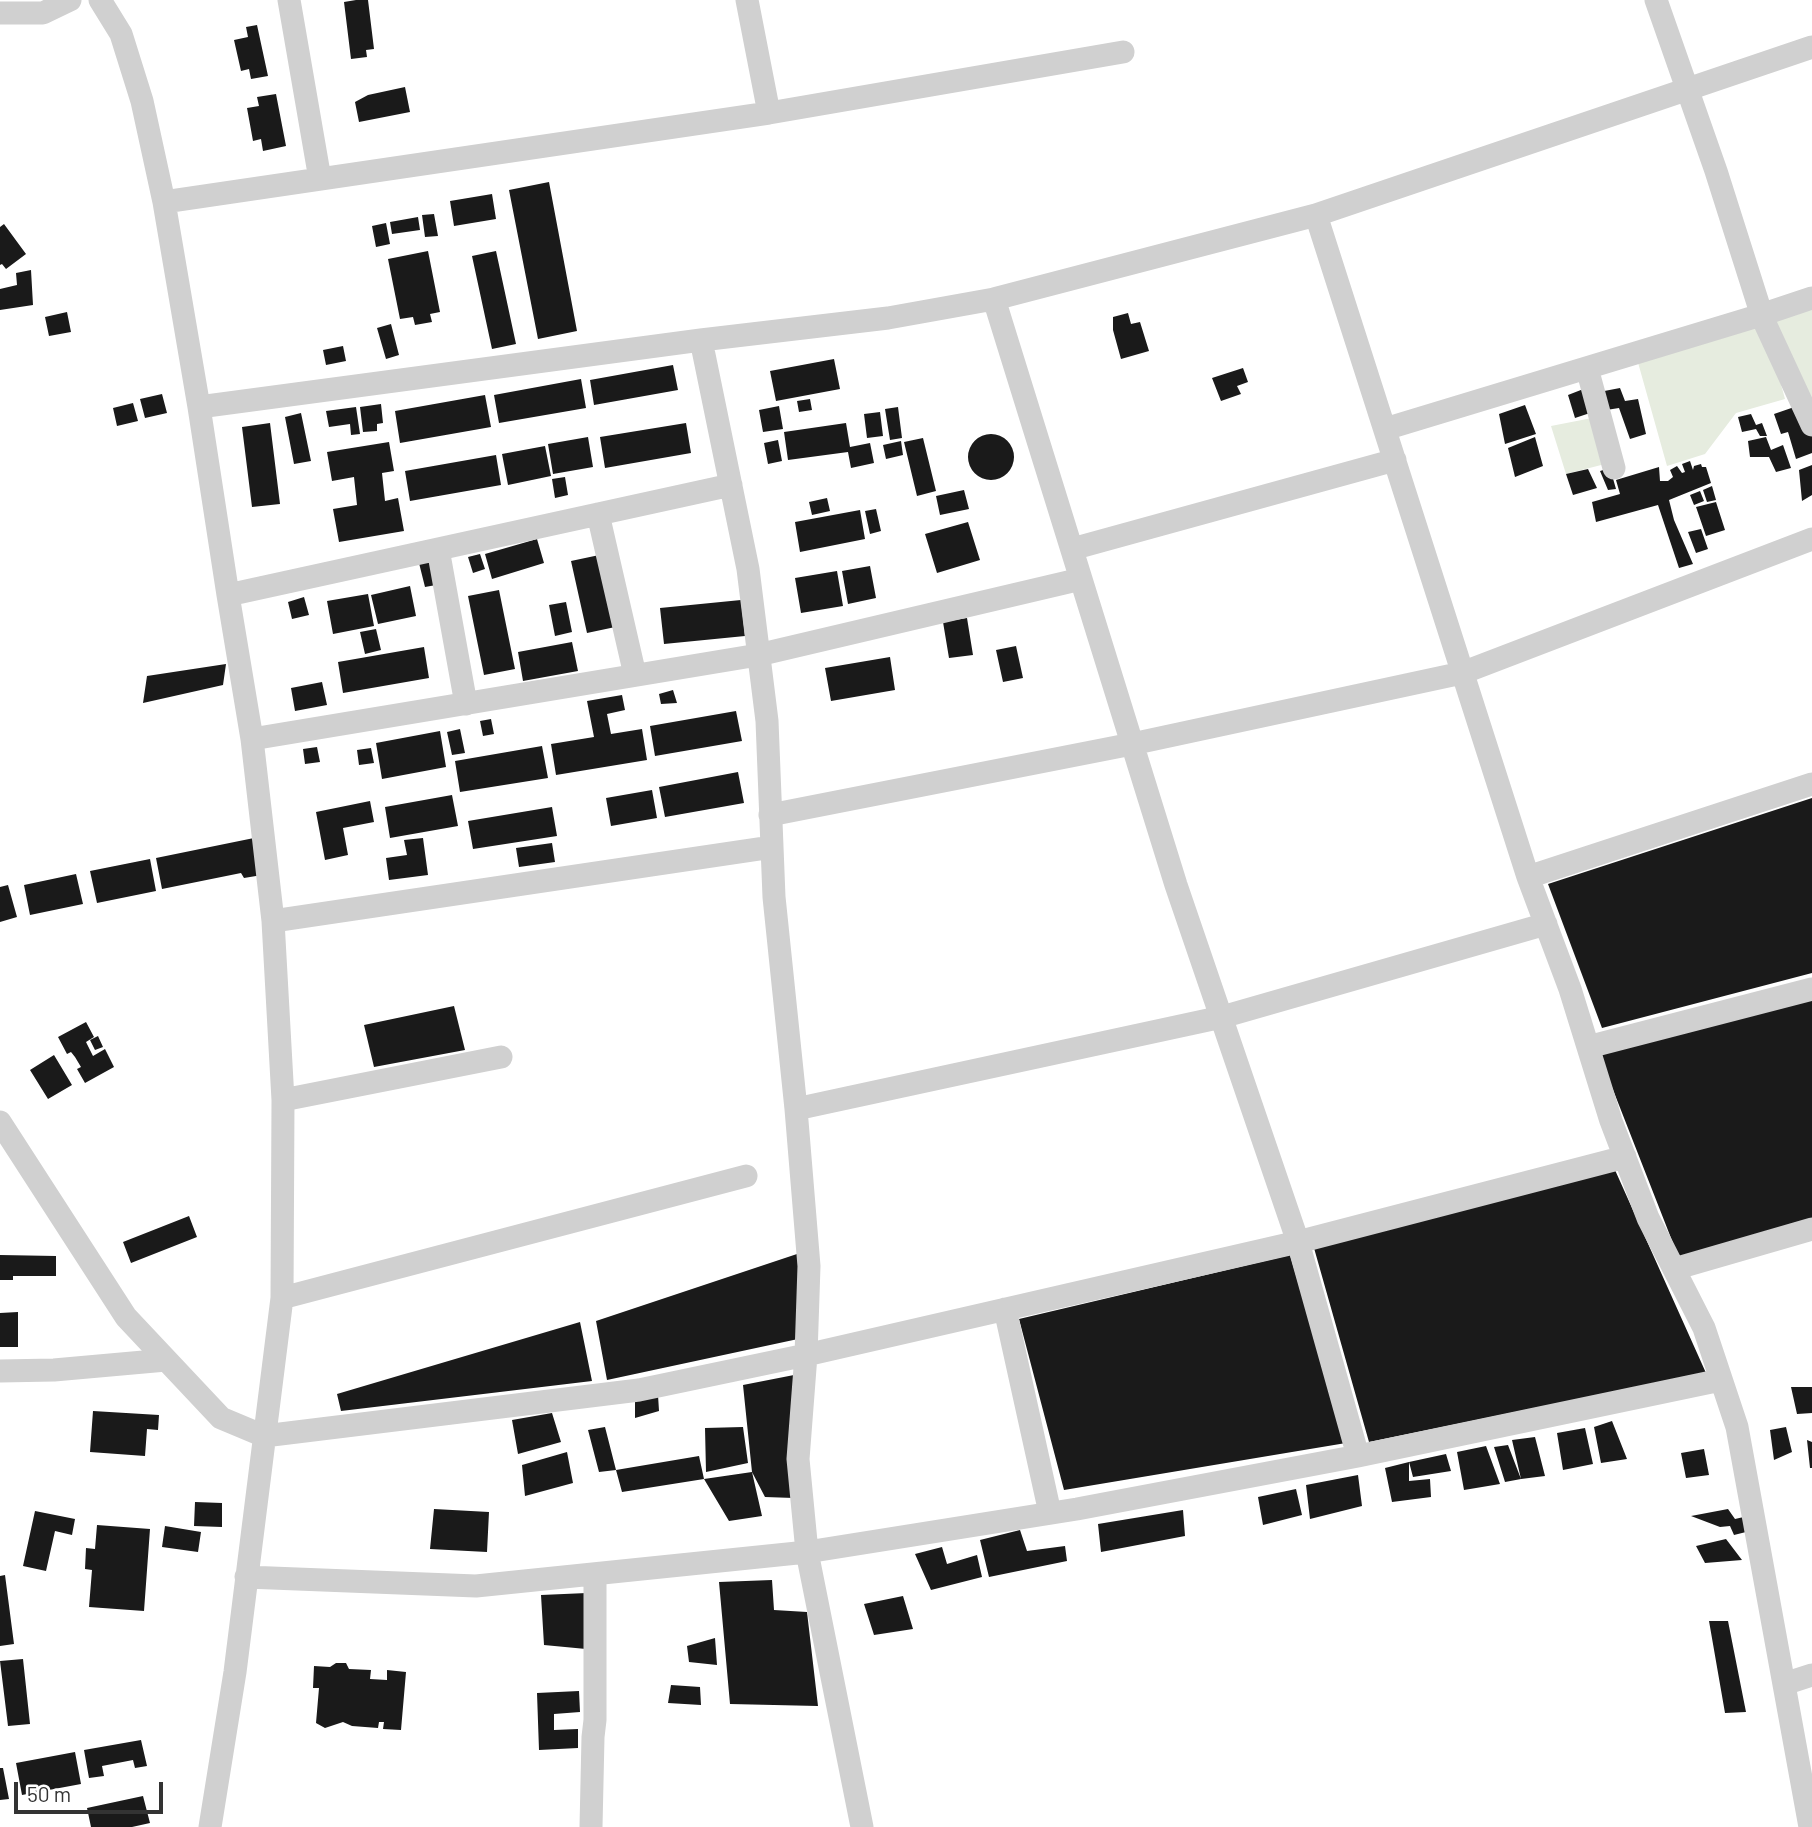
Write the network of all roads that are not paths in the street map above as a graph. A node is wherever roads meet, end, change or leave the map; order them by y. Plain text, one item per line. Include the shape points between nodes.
1 (70, 0) edge
2 (100, 0) edge
3 (289, 0) edge
4 (747, 0) edge
5 (1656, 0) edge
6 (0, 13) edge
7 (1812, 47) edge
8 (1123, 52) dead end
9 (1687, 89) junction
10 (769, 113) junction
11 (320, 179) junction
12 (164, 202) junction
13 (1316, 215) junction
14 (1812, 298) edge
15 (994, 299) junction
16 (1761, 315) junction
17 (701, 340) junction
18 (1587, 368) junction
19 (199, 407) junction
20 (1812, 425) edge
21 (1385, 429) junction
22 (1395, 460) junction
23 (1615, 468) dead end
24 (731, 485) junction
25 (598, 514) junction
26 (1812, 540) edge
27 (438, 549) junction
28 (1072, 549) junction
29 (1081, 579) junction
30 (228, 595) junction
31 (758, 654) junction
32 (1462, 673) junction
33 (635, 675) junction
34 (466, 704) junction
35 (252, 739) junction
36 (1132, 744) junction
37 (1812, 784) edge
38 (770, 816) junction
39 (772, 847) junction
40 (1528, 877) junction
41 (273, 921) junction
42 (1546, 924) junction
43 (1812, 989) edge
44 (1222, 1017) junction
45 (1588, 1047) junction
46 (501, 1057) dead end
47 (283, 1100) junction
48 (796, 1109) junction
49 (0, 1122) edge
50 (1625, 1157) junction
51 (746, 1176) dead end
52 (1812, 1229) edge
53 (1298, 1242) junction
54 (1674, 1269) junction
55 (282, 1298) junction
56 (1005, 1310) junction
57 (806, 1355) junction
58 (166, 1360) junction
59 (0, 1371) edge
60 (1721, 1380) junction
61 (264, 1436) junction
62 (1358, 1456) junction
63 (1050, 1513) junction
64 (807, 1552) junction
65 (595, 1574) junction
66 (246, 1577) junction
67 (1812, 1675) edge
68 (1784, 1684) junction
69 (210, 1827) edge
70 (591, 1827) edge
71 (862, 1827) edge
72 (1810, 1827) edge

1 - 6 street via 43,13
2 - 12 street via 121,34 142,101
3 - 11 street
4 - 10 street
5 - 9 street
7 - 9 street
8 - 10 street
9 - 13 street
9 - 16 street
10 - 11 street
11 - 12 street
12 - 19 street
13 - 15 street
13 - 21 street
14 - 16 street
15 - 17 street
15 - 28 street
16 - 18 street
16 - 20 street
17 - 19 street
17 - 24 street
18 - 21 street
18 - 23 street
19 - 30 street
21 - 22 street
22 - 28 street
22 - 32 street
24 - 25 street
24 - 31 street
25 - 27 street
25 - 33 street
26 - 32 street
27 - 30 street
27 - 34 street
28 - 29 street
29 - 31 street
29 - 36 street
30 - 35 street
31 - 33 street
31 - 38 street
32 - 36 street
32 - 40 street
33 - 34 street
34 - 35 street
35 - 41 street
36 - 38 street
36 - 44 street
37 - 40 street
38 - 39 street
39 - 41 street
39 - 48 street
40 - 42 street
41 - 47 street
42 - 44 street
42 - 45 street
43 - 45 street
44 - 48 street
44 - 53 street
45 - 50 street
46 - 47 street
47 - 55 street
48 - 57 street via 809,1266
49 - 58 street via 126,1317
50 - 53 street
50 - 54 street
51 - 55 street
52 - 54 street
53 - 56 street
53 - 62 street
54 - 60 street via 1704,1328
55 - 61 street
56 - 57 street
56 - 63 street
57 - 61 street via 639,1390
57 - 64 street via 798,1459
58 - 59 street
58 - 61 street via 220,1418
60 - 62 street
60 - 68 street via 1737,1427
61 - 66 street
62 - 63 street
63 - 64 street
64 - 65 street
64 - 71 street
65 - 66 street via 476,1586
65 - 70 street
66 - 69 street
67 - 68 street
68 - 72 street

